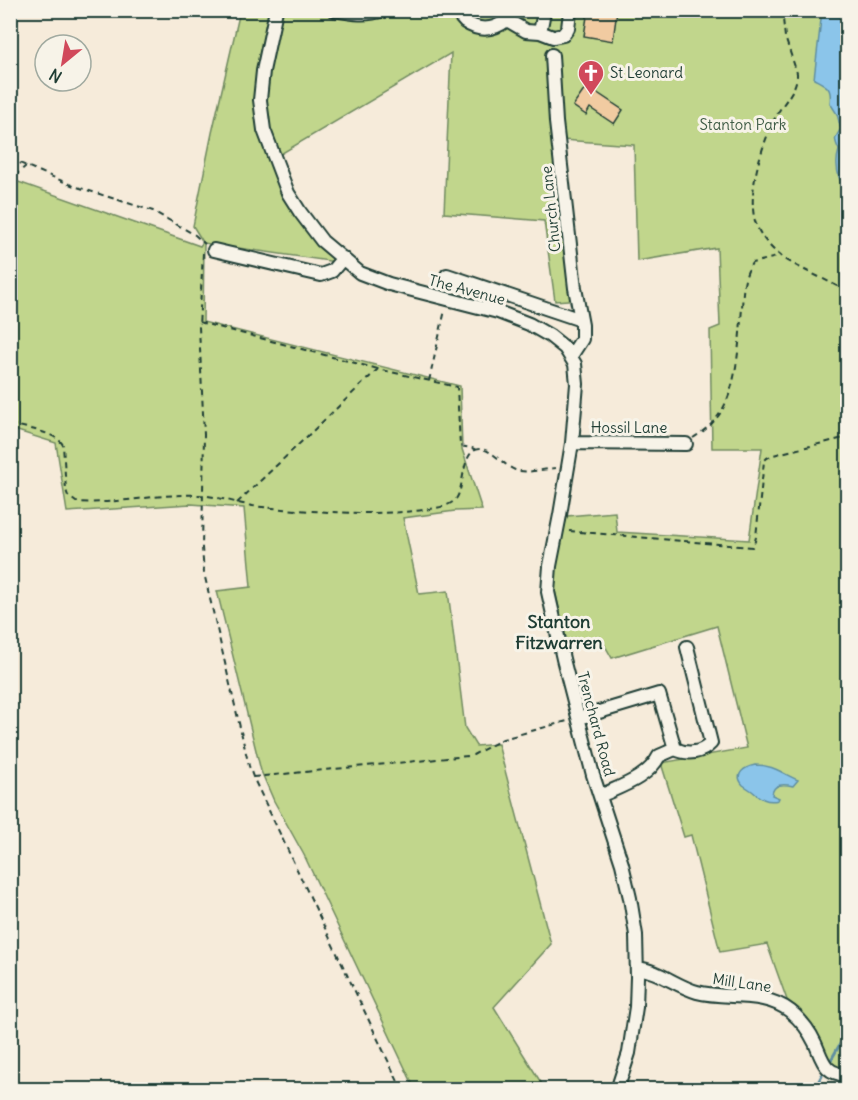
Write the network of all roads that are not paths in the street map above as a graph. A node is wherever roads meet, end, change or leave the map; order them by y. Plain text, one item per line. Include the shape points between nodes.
1 (276, 10) edge
2 (334, 10) edge
3 (383, 10) edge
4 (455, 10) edge
5 (546, 10) edge
6 (568, 10) edge
7 (508, 15) edge
8 (540, 32) junction
9 (552, 55) dead end
10 (214, 250) road end
11 (343, 258) junction
12 (447, 275) dead end
13 (581, 320) junction
14 (573, 360) junction
15 (572, 443) junction
16 (686, 444) road end
17 (687, 647) dead end
18 (579, 718) junction
19 (675, 749) junction
20 (600, 796) junction
21 (637, 968) junction
22 (848, 1075) edge
23 (617, 1089) edge

1 - 11 street, The Avenue via 260,100 264,130 288,193 322,241
2 - 3 street via 364,15
4 - 7 street via 465,22 480,28 497,28
5 - 8 street
6 - 8 street via 568,28 563,35 553,38
7 - 8 street via 526,31
9 - 13 street, Church Lane via 574,288
10 - 11 street via 321,274 332,271
11 - 14 street, The Avenue via 360,273 389,284 498,312 529,324 550,336
12 - 13 street
13 - 14 street, Church Lane via 582,339
14 - 15 street, Trenchard Road via 577,384
15 - 16 street, Hossil Lane
15 - 18 street, Trenchard Road via 548,592
17 - 19 street via 711,743 690,753
18 - 19 street via 659,694
18 - 20 street, Trenchard Road
19 - 20 street via 659,756 650,769 630,783
20 - 21 street, Trenchard Road via 630,898
21 - 22 street, Mill Lane via 697,992 761,998 781,1005 804,1025 825,1066 836,1074
21 - 23 street, Trenchard Road via 631,1042

